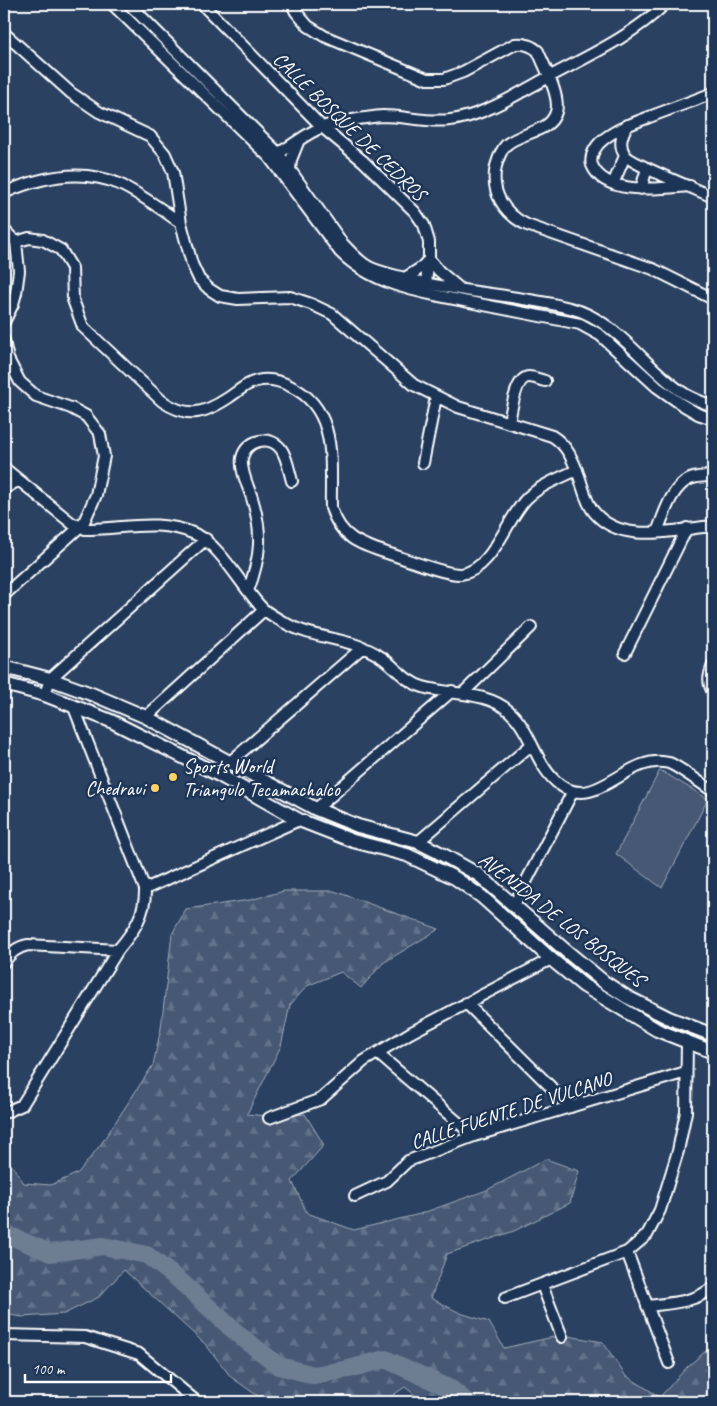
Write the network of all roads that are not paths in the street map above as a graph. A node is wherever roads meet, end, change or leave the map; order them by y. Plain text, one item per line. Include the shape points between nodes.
1 (112, 4) edge
2 (129, 4) edge
3 (202, 4) edge
4 (292, 4) edge
5 (665, 4) edge
6 (4, 33) edge
7 (548, 77) junction
8 (713, 93) edge
9 (627, 125) junction
10 (322, 127) junction
11 (300, 140) junction
12 (274, 155) junction
13 (625, 156) junction
14 (648, 168) junction
15 (290, 170) junction
16 (613, 184) junction
17 (690, 186) junction
18 (641, 189) junction
19 (4, 193) edge
20 (713, 196) edge
21 (181, 223) junction
22 (4, 230) edge
23 (16, 242) junction
24 (430, 259) junction
25 (405, 278) junction
26 (425, 288) junction
27 (461, 290) junction
28 (713, 299) edge
29 (4, 322) edge
30 (4, 341) edge
31 (545, 381) dead end
32 (436, 397) junction
33 (713, 406) edge
34 (713, 419) edge
35 (509, 423) junction
36 (423, 463) dead end
37 (4, 468) edge
38 (577, 470) junction
39 (713, 476) edge
40 (19, 480) junction
41 (292, 481) dead end
42 (4, 489) edge
43 (83, 524) junction
44 (713, 526) edge
45 (687, 528) junction
46 (657, 532) junction
47 (206, 539) junction
48 (248, 591) junction
49 (4, 594) edge
50 (264, 610) junction
51 (531, 627) dead end
52 (363, 647) junction
53 (625, 653) dead end
54 (713, 665) edge
55 (4, 667) edge
56 (50, 678) junction
57 (4, 684) edge
58 (452, 691) junction
59 (713, 692) edge
60 (463, 693) junction
61 (46, 695) junction
62 (73, 705) junction
63 (146, 717) junction
64 (531, 745) junction
65 (230, 762) junction
66 (573, 791) junction
67 (713, 792) edge
68 (316, 809) junction
69 (299, 820) junction
70 (418, 842) junction
71 (145, 889) junction
72 (514, 905) junction
73 (118, 950) junction
74 (551, 959) junction
75 (4, 962) edge
76 (466, 1003) junction
77 (713, 1035) edge
78 (687, 1042) junction
79 (713, 1052) edge
80 (377, 1053) junction
81 (686, 1072) junction
82 (571, 1107) junction
83 (4, 1113) edge
84 (269, 1118) dead end
85 (474, 1136) junction
86 (355, 1196) dead end
87 (627, 1252) junction
88 (542, 1285) junction
89 (713, 1287) edge
90 (505, 1298) dead end
91 (647, 1306) junction
92 (4, 1335) edge
93 (562, 1337) dead end
94 (669, 1363) dead end
95 (197, 1402) edge

1 - 12 street
2 - 12 street
3 - 10 street, CALLE BOSQUE DE CEDROS
4 - 7 street via 308,26 324,36 427,78 444,79 463,72 510,45 520,43 538,51
5 - 7 street via 629,33
6 - 21 street via 71,93 99,112 150,136 166,154 174,172
7 - 10 street via 467,117 433,121 381,116
7 - 28 street via 556,99 554,117 544,127 505,145 498,160 495,185 503,205 513,217 527,225 653,270
8 - 9 street
9 - 13 street via 621,146
9 - 16 street via 603,139 593,151 591,163 598,175
10 - 11 street
10 - 24 street, CALLE BOSQUE DE CEDROS via 363,161 415,212 427,233
11 - 12 street
11 - 15 street
12 - 15 street
12 - 26 street via 340,252 352,264 378,279
13 - 14 street
13 - 16 street
14 - 17 street
14 - 18 street
15 - 25 street via 355,257 380,272
16 - 18 street
17 - 18 street
17 - 20 street
19 - 21 street via 35,181 61,176 94,177 118,184
21 - 32 street via 192,264 199,279 209,289 220,296 238,299 290,297 311,304 332,314 414,385
22 - 23 street
23 - 29 street via 18,281 13,304
23 - 38 street via 29,238 43,240 61,250 72,268 73,300 83,327 162,401 176,410 192,413 209,408 247,385 264,379 300,390 316,405 330,442 331,508 334,516 343,532 360,544 450,573 467,572 485,561 527,499 539,489
24 - 25 street
24 - 26 street, CALLE BOSQUE DE CEDROS
24 - 27 street
25 - 26 street
26 - 27 street
26 - 34 street via 580,324 600,335 680,404
27 - 33 street via 571,308 588,314 606,325 664,378 686,394
30 - 43 street via 16,377 24,387 36,396 79,412 100,434 104,456 100,479
31 - 35 street via 529,377 522,380
32 - 35 street
32 - 36 street
35 - 38 street via 556,439 570,455
37 - 40 street
38 - 46 street via 593,511 608,525 630,532
39 - 46 street via 689,479 680,486
40 - 42 street
40 - 43 street via 69,522
41 - 48 street via 282,451 275,444 260,440 246,449 242,465 259,524 260,547
43 - 47 street via 85,529 158,525 182,529
43 - 49 street
44 - 45 street
45 - 46 street
45 - 53 street
47 - 48 street
47 - 56 street
48 - 50 street
50 - 52 street via 294,627
50 - 63 street
51 - 60 street
52 - 58 street via 381,657 411,683
52 - 65 street
54 - 59 street via 709,684
55 - 56 main road, AVENIDA DE LOS BOSQUES
56 - 61 street
56 - 63 main road, AVENIDA DE LOS BOSQUES
57 - 61 main road, AVENIDA DE LOS BOSQUES
58 - 60 street
58 - 68 street
60 - 64 street via 493,701 509,710
61 - 62 main road, AVENIDA DE LOS BOSQUES
62 - 69 main road, AVENIDA DE LOS BOSQUES via 219,775
62 - 71 street
63 - 65 main road, AVENIDA DE LOS BOSQUES
64 - 66 street via 545,769 560,785
64 - 70 street
65 - 68 main road, AVENIDA DE LOS BOSQUES
66 - 67 street via 599,788 642,764 654,762 670,764
66 - 72 street
68 - 70 main road, AVENIDA DE LOS BOSQUES via 358,826
69 - 71 street
69 - 74 main road, AVENIDA DE LOS BOSQUES via 353,841 407,856 455,878 482,897
70 - 72 main road, AVENIDA DE LOS BOSQUES via 479,875
71 - 73 street via 146,902 139,920
72 - 77 main road, AVENIDA DE LOS BOSQUES via 627,998
73 - 75 street via 28,945 12,952
73 - 83 street via 22,1105
74 - 76 street
74 - 78 main road, AVENIDA DE LOS BOSQUES via 620,1009
76 - 80 street
76 - 82 street
78 - 79 main road, AVENIDA DE LOS BOSQUES
78 - 81 street
80 - 84 street via 321,1099
80 - 85 street
81 - 82 street, CALLE FUENTE DE VULCANO
81 - 87 street via 686,1112 660,1210 647,1235
82 - 85 street, CALLE FUENTE DE VULCANO
85 - 86 street, CALLE FUENTE DE VULCANO via 408,1161 387,1181
87 - 88 street
87 - 91 street
88 - 90 street
88 - 93 street
89 - 91 street via 688,1300
91 - 94 street
92 - 95 street via 85,1337 139,1354

